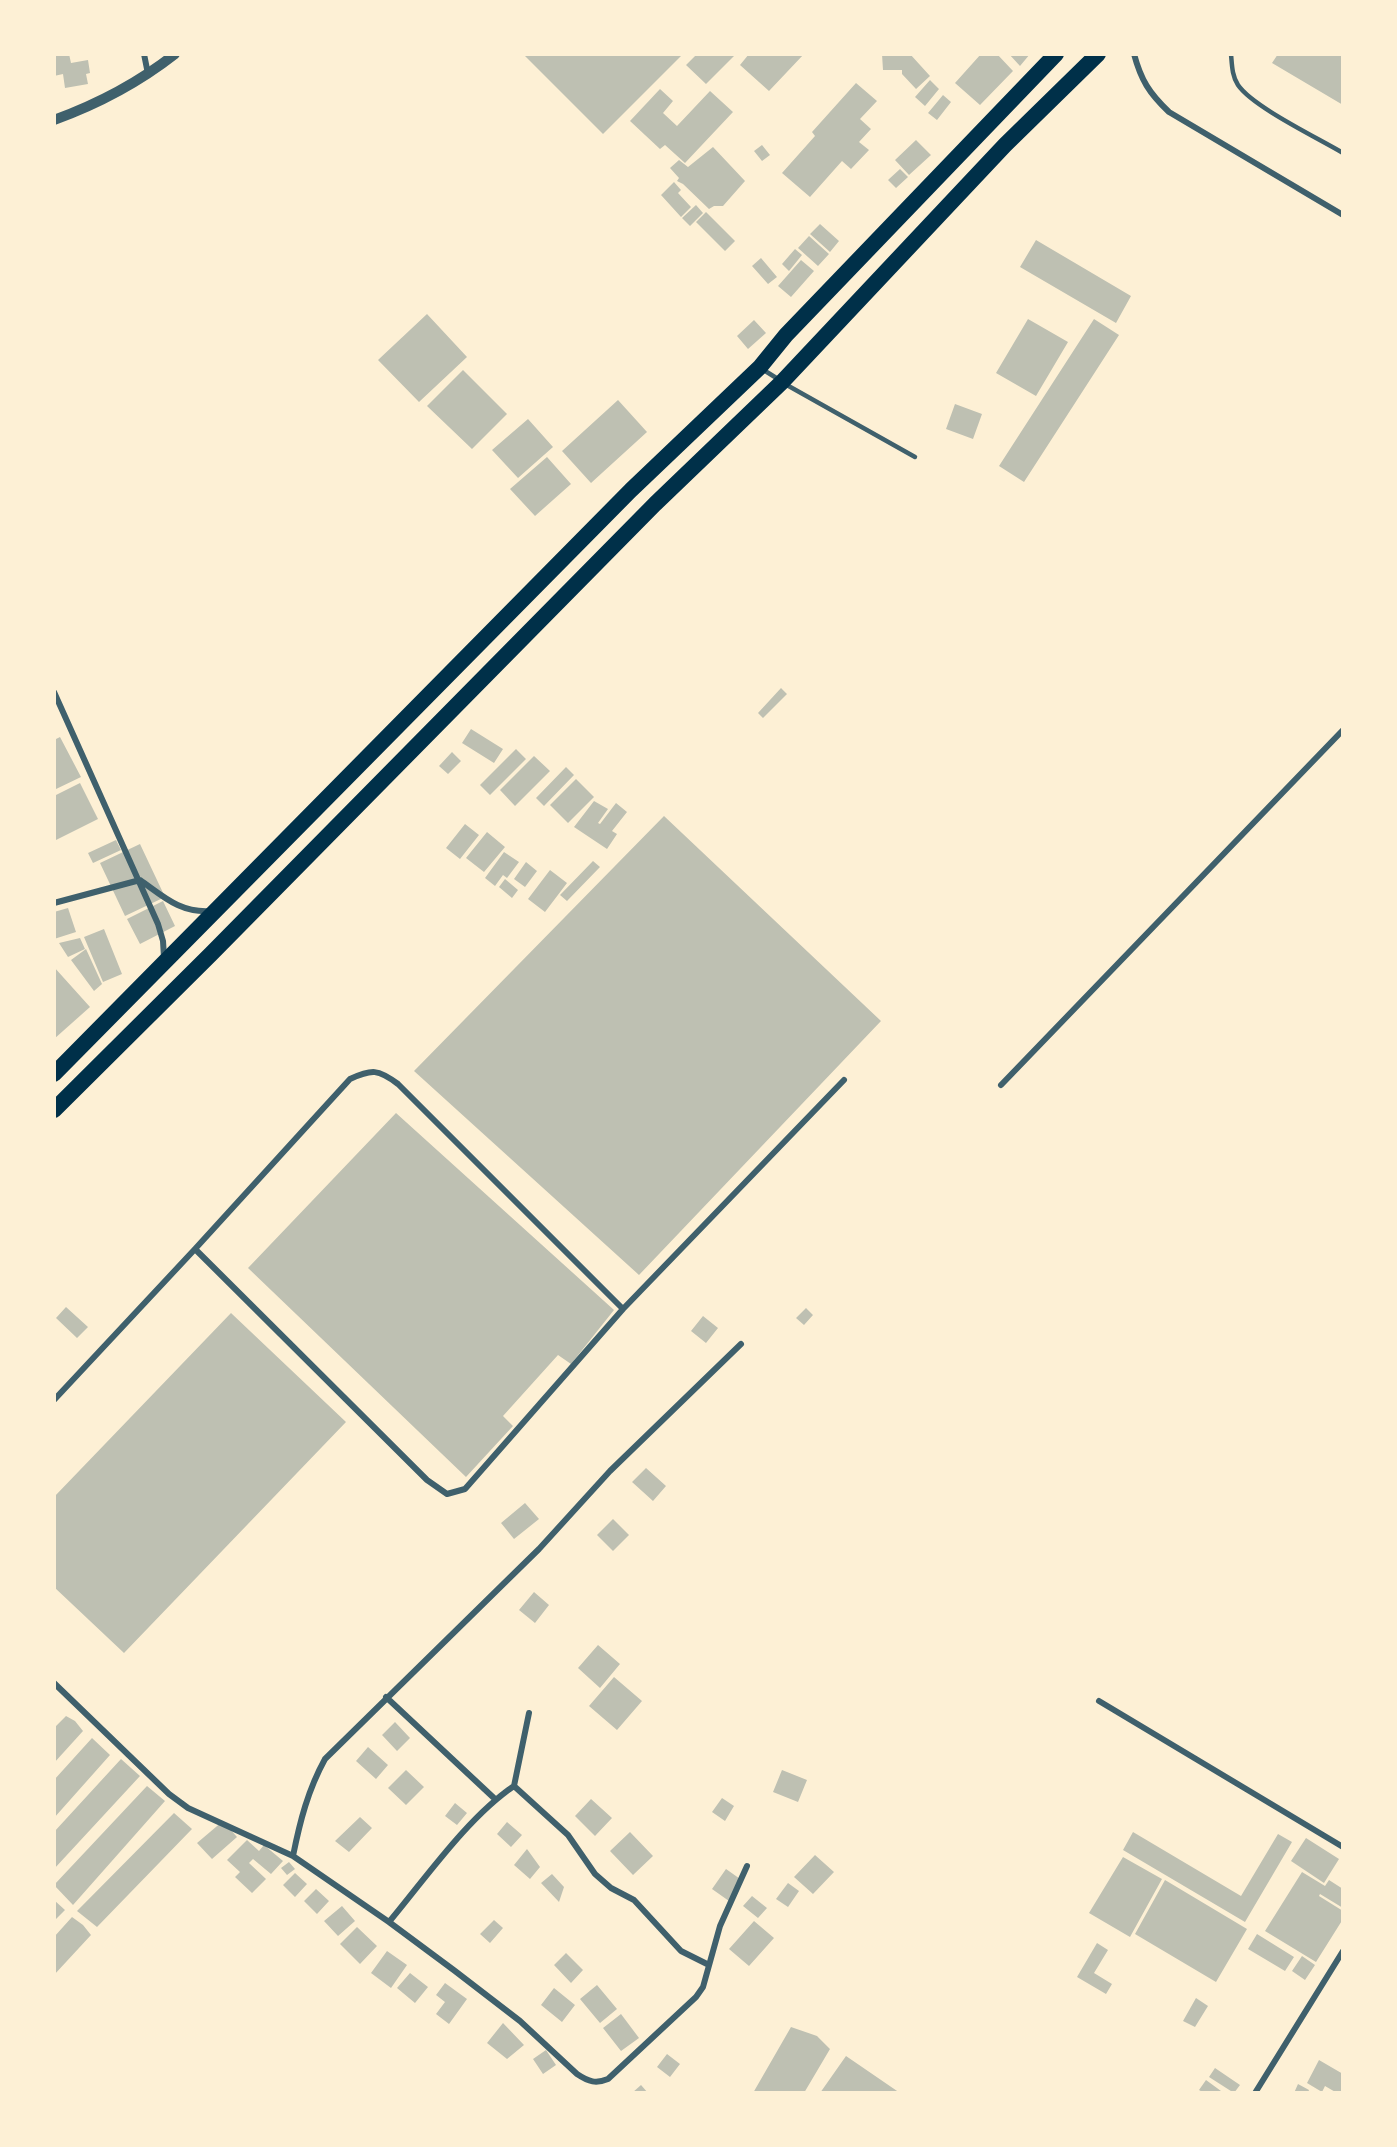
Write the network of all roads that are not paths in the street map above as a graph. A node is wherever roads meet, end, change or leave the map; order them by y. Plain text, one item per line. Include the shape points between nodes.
1 (144, 54) edge
2 (175, 54) edge
3 (1056, 54) edge
4 (1098, 54) edge
5 (1134, 54) edge
6 (1231, 54) edge
7 (148, 75) junction
8 (54, 120) edge
9 (1343, 153) edge
10 (1343, 215) edge
11 (760, 367) junction
12 (782, 382) junction
13 (915, 458) dead end
14 (54, 693) edge
15 (1343, 730) edge
16 (140, 880) junction
17 (54, 903) edge
18 (214, 910) junction
19 (163, 966) junction
20 (54, 1074) edge
21 (844, 1080) dead end
22 (1001, 1085) dead end
23 (54, 1110) edge
24 (195, 1249) junction
25 (623, 1309) junction
26 (741, 1344) dead end
27 (54, 1400) edge
28 (54, 1683) edge
29 (386, 1697) junction
30 (1099, 1701) dead end
31 (529, 1713) dead end
32 (514, 1786) junction
33 (495, 1799) junction
34 (1343, 1847) edge
35 (293, 1856) junction
36 (747, 1866) dead end
37 (389, 1922) junction
38 (1343, 1951) edge
39 (709, 1965) junction
40 (1255, 2093) edge

1 - 7 street
2 - 7 street
3 - 11 highway via 786,335
4 - 12 highway via 948,205
5 - 10 street via 1150,94 1169,112
6 - 9 lane via 1238,85 1253,100
7 - 8 street via 95,104
11 - 12 lane
11 - 18 highway via 631,490
12 - 13 lane
12 - 23 highway via 655,504
14 - 16 street
15 - 22 street
16 - 17 street
16 - 18 street via 179,907
16 - 19 street via 163,941
18 - 19 highway
19 - 20 highway
21 - 25 street
24 - 25 street via 350,1079 367,1071 383,1073
24 - 25 street via 427,1480 447,1494 465,1489
24 - 27 street
26 - 29 street
28 - 35 street via 188,1808
29 - 33 street
29 - 35 street via 325,1759 313,1780
30 - 34 street
31 - 32 street
32 - 33 street
32 - 39 street via 568,1835 595,1874 634,1900 681,1951
33 - 37 street
35 - 37 street
36 - 39 street via 720,1926
37 - 39 street via 519,2021 578,2074 598,2083 608,2079 696,1997
38 - 40 street

